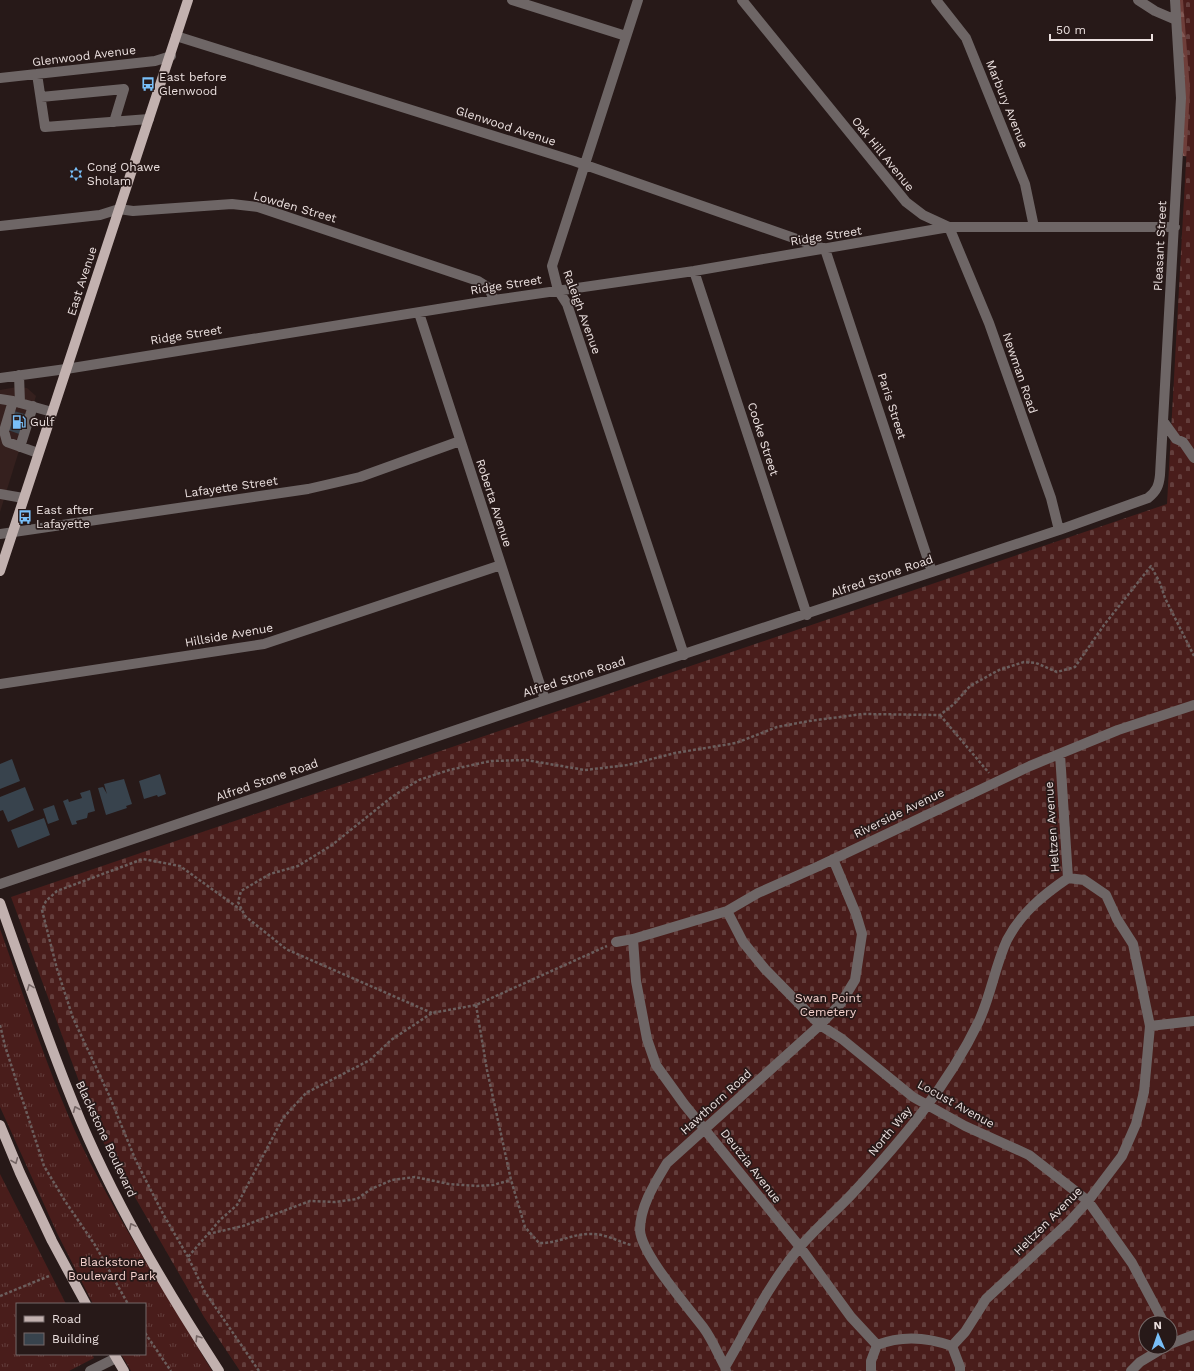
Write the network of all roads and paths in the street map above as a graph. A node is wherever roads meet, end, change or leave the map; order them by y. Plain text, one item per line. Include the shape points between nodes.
1 (188, 0) edge
2 (512, 0) edge
3 (638, 0) edge
4 (742, 0) edge
5 (936, 0) edge
6 (1138, 0) edge
7 (1175, 0) edge
8 (1176, 20) junction
9 (176, 36) junction
10 (626, 36) junction
11 (170, 56) junction
12 (37, 74) junction
13 (0, 78) edge
14 (41, 97) junction
15 (149, 119) junction
16 (114, 122) junction
17 (585, 165) junction
18 (119, 210) junction
19 (0, 226) edge
20 (949, 227) junction
21 (1034, 227) junction
22 (1175, 227) junction
23 (825, 249) junction
24 (694, 271) junction
25 (558, 290) junction
26 (494, 300) junction
27 (419, 313) junction
28 (66, 369) junction
29 (19, 375) junction
30 (0, 378) edge
31 (0, 399) edge
32 (17, 402) junction
33 (33, 406) junction
34 (52, 412) junction
35 (1164, 421) junction
36 (460, 441) junction
37 (20, 447) junction
38 (38, 453) junction
39 (1194, 458) edge
40 (1155, 492) joint
41 (0, 494) edge
42 (23, 498) junction
43 (1059, 530) junction
44 (12, 532) junction
45 (0, 534) edge
46 (501, 565) junction
47 (0, 571) edge
48 (932, 572) junction
49 (807, 615) junction
50 (684, 655) junction
51 (1194, 656) edge
52 (0, 684) edge
53 (545, 700) junction
54 (1194, 705) edge
55 (940, 715) junction
56 (1060, 754) junction
57 (996, 781) junction
58 (834, 859) junction
59 (1068, 878) junction
60 (0, 884) edge
61 (0, 903) edge
62 (242, 910) junction
63 (728, 911) junction
64 (633, 939) junction
65 (616, 942) joint
66 (476, 1005) junction
67 (432, 1013) junction
68 (1194, 1021) edge
69 (820, 1024) junction
70 (0, 1025) edge
71 (1150, 1026) junction
72 (928, 1106) junction
73 (0, 1125) edge
74 (706, 1129) junction
75 (511, 1180) junction
76 (1088, 1201) junction
77 (208, 1234) junction
78 (646, 1246) junction
79 (800, 1247) junction
80 (188, 1257) junction
81 (49, 1276) dead end
82 (0, 1296) edge
83 (85, 1303) edge
84 (127, 1303) edge
85 (1160, 1315) edge
86 (146, 1334) edge
87 (1194, 1335) edge
88 (1178, 1339) edge
89 (877, 1345) junction
90 (952, 1346) junction
91 (1150, 1355) edge
92 (115, 1356) edge
93 (726, 1369) edge
94 (90, 1371) edge
95 (124, 1371) edge
96 (171, 1371) edge
97 (219, 1371) edge
98 (259, 1371) edge
99 (871, 1371) edge
100 (960, 1371) edge
101 (1131, 1371) edge

1 - 9 main road, East Avenue
2 - 10 street
3 - 10 street, Raleigh Avenue
4 - 20 street, Oak Hill Avenue via 906,202 923,215
5 - 21 street, Marbury Avenue via 966,38 1025,184
6 - 8 street
7 - 8 street, Pleasant Street
8 - 22 street, Pleasant Street via 1180,98
9 - 11 main road, East Avenue
9 - 17 street, Glenwood Avenue
10 - 17 street, Raleigh Avenue
11 - 12 street, Glenwood Avenue via 154,61
11 - 15 main road, East Avenue
12 - 13 street, Glenwood Avenue
12 - 14 street
14 - 16 street via 45,127
14 - 16 street via 124,89
15 - 16 street
15 - 18 main road, East Avenue
17 - 23 street, Glenwood Avenue
17 - 25 street, Raleigh Avenue via 552,266
18 - 19 street, Lowden Street via 100,215
18 - 26 street, Lowden Street via 232,204 258,207 478,280 489,288
18 - 28 main road, East Avenue
20 - 21 street, Oak Hill Avenue
20 - 23 street, Ridge Street
20 - 43 street, Newman Road via 989,323 1051,498
21 - 22 street, Oak Hill Avenue
22 - 35 street, Pleasant Street
23 - 24 street, Ridge Street
23 - 48 street, Paris Street
24 - 25 street, Ridge Street
24 - 49 street, Cooke Street
25 - 26 street, Ridge Street
25 - 50 street, Raleigh Avenue via 567,304
26 - 27 street, Ridge Street
27 - 28 street, Ridge Street
27 - 36 street, Roberta Avenue
28 - 29 street, Ridge Street
28 - 34 main road, East Avenue
29 - 30 street, Ridge Street
29 - 32 street
31 - 32 street
32 - 33 street
32 - 37 street via 4,431 7,442
33 - 34 street
33 - 37 street
34 - 38 main road, East Avenue
35 - 39 street via 1176,439 1183,442
35 - 40 street, Pleasant Street via 1159,485
36 - 44 street, Lafayette Street via 360,476 308,490
36 - 46 street, Roberta Avenue
37 - 38 street
38 - 42 main road, East Avenue
40 - 43 street, Alfred Stone Road via 1140,502
41 - 42 street
42 - 44 main road, East Avenue
43 - 48 street, Alfred Stone Road
44 - 45 street, Lafayette Street
44 - 47 main road, East Avenue
46 - 52 street, Hillside Avenue via 264,644
46 - 53 street, Roberta Avenue
48 - 49 street, Alfred Stone Road
49 - 50 street, Alfred Stone Road
50 - 53 street, Alfred Stone Road
51 - 55 path via 1151,566 1104,625 1075,667 1057,672 1036,662 1024,662 999,670 970,686
53 - 60 street, Alfred Stone Road
54 - 56 street, Riverside Avenue via 1118,730
55 - 57 path
55 - 62 path via 863,714 809,721 777,727 736,743 628,765 585,770 526,760 491,761 449,770 419,780 394,796 332,845 298,866 270,874 241,891 238,902
56 - 57 street, Riverside Avenue
56 - 59 street, Heltzen Avenue
57 - 58 street, Riverside Avenue
58 - 63 street, Riverside Avenue via 758,892
58 - 69 street, Hawthorn Road via 862,934 855,980 841,1003
59 - 71 street, Heltzen Avenue via 1084,880 1106,895 1132,944
59 - 72 street, North Way via 1046,893 1024,914 1007,941 980,1020 953,1070
97 -> 61 main road, Blackstone Boulevard via 162,1282 98,1159 74,1105
62 - 67 path via 245,916 286,949
62 - 80 path via 180,866 143,860 57,891 46,901 42,910 73,1018 136,1161
63 - 64 street, Riverside Avenue
63 - 69 street, Locust Avenue via 743,942 760,964
64 - 65 street, Riverside Avenue
64 - 74 street, Deutzia Avenue via 636,981 647,1039 656,1065
65 - 66 path
66 - 67 path
66 - 75 path
67 - 77 path via 391,1040 370,1060 306,1093 283,1118 237,1205
68 - 71 street
69 - 72 street, Locust Avenue
69 - 74 street, Hawthorn Road
70 - 84 path via 44,1166 95,1245
71 - 76 street, Heltzen Avenue via 1144,1092 1136,1124 1122,1156
72 - 76 street, Locust Avenue via 1029,1155
72 - 79 street, North Way via 882,1161
73 -> 83 main road via 52,1241
74 - 78 street, Hawthorn Road via 667,1163 652,1188 640,1231
74 - 79 street, Deutzia Avenue
75 - 77 path via 476,1186 415,1177 392,1180 357,1198 335,1202 310,1201 243,1226
75 - 78 path via 525,1227 539,1243 546,1244 587,1234
76 - 85 street, Locust Avenue via 1132,1263
76 - 90 street, Heltzen Avenue via 986,1299 965,1332
77 - 80 path
78 - 93 street, Hawthorn Road via 668,1283 704,1328
79 - 89 street, Deutzia Avenue via 851,1317
79 - 93 street, North Way via 760,1304
80 - 98 path via 205,1292
81 - 82 path
86 - 96 path
87 - 88 street
89 - 90 street via 889,1340 911,1338 932,1339
89 - 99 street via 871,1361
90 - 100 street
91 - 101 street
92 - 94 street
92 - 95 main road

